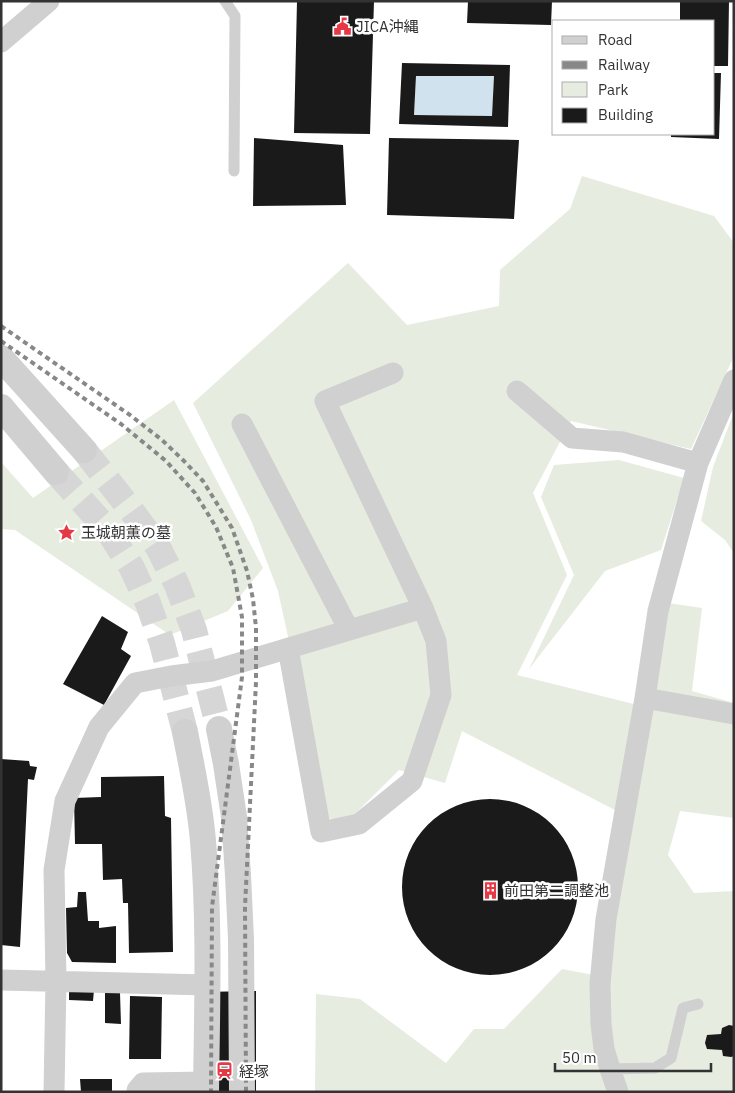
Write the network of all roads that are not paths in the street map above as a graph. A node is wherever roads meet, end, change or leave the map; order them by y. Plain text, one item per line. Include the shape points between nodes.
1 (49, 1) edge
2 (226, 1) edge
3 (1, 42) edge
4 (234, 171) dead end
5 (1, 358) edge
6 (393, 373) dead end
7 (734, 380) edge
8 (517, 391) dead end
9 (1, 406) edge
10 (242, 424) dead end
11 (84, 450) tunnel mouth
12 (698, 463) junction
13 (56, 472) tunnel mouth
14 (422, 608) junction
15 (349, 630) junction
16 (288, 648) junction
17 (645, 698) junction
18 (734, 714) edge
19 (219, 729) tunnel mouth
20 (185, 732) tunnel mouth
21 (1, 980) edge
22 (56, 981) junction
23 (208, 986) junction
24 (698, 1004) dead end
25 (610, 1069) junction
26 (206, 1087) edge
27 (54, 1092) edge
28 (137, 1092) edge
29 (242, 1092) edge
30 (618, 1092) edge

1 - 3 street
2 - 4 lane via 235,16
5 - 11 street
6 - 14 street via 325,401
7 - 12 street
8 - 12 street via 572,438 622,442
9 - 13 street
10 - 15 street
12 - 17 street via 658,611
14 - 15 street
14 - 16 street via 436,641 440,695 412,781 359,824 321,832
15 - 16 street
16 - 22 street via 212,671 135,683 99,727 65,801 54,870
17 - 18 street
17 - 25 street via 605,928 600,984 601,1024
19 - 29 street via 234,817 238,875
20 - 23 street via 203,839
21 - 22 street
22 - 23 street
22 - 27 street
23 - 26 street
24 - 25 lane via 683,1008 671,1058 655,1068
25 - 30 street
26 - 28 street via 143,1083

